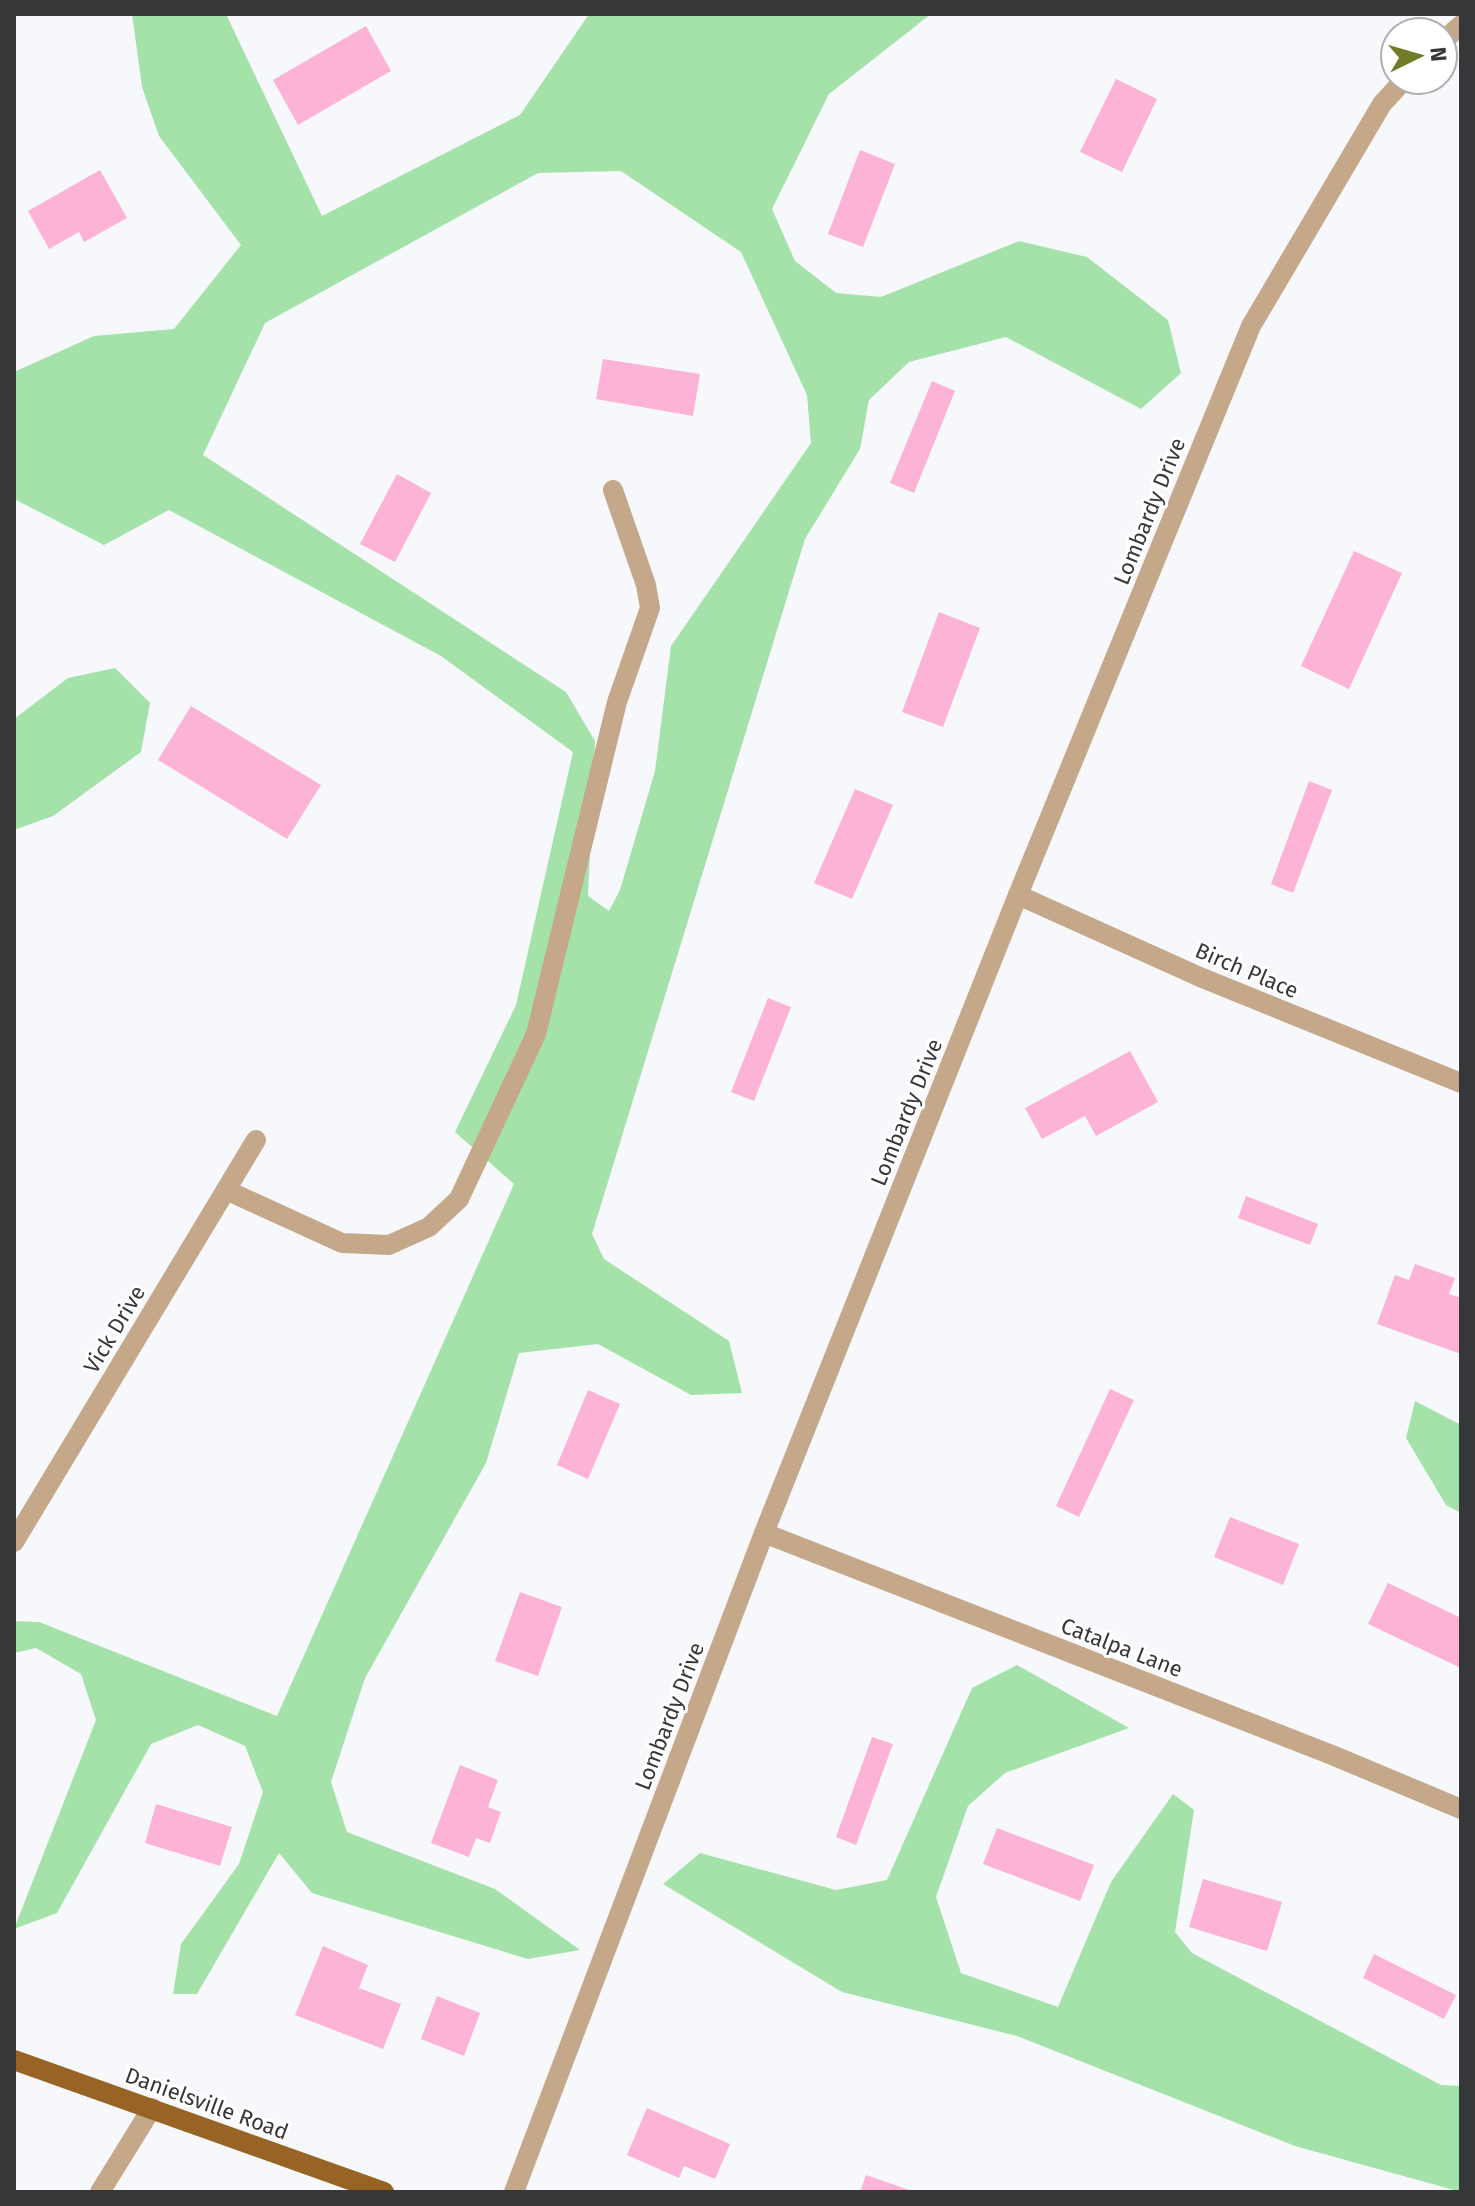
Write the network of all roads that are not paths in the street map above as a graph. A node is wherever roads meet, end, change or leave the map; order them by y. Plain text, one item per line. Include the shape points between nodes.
1 (1389, 96) edge
2 (613, 490) dead end
3 (1018, 895) junction
4 (1461, 1083) edge
5 (256, 1140) dead end
6 (226, 1190) junction
7 (764, 1533) junction
8 (14, 1542) edge
9 (1461, 1809) edge
10 (14, 2060) edge
11 (152, 2108) junction
12 (100, 2192) edge
13 (384, 2192) edge
14 (514, 2192) edge

1 - 3 street, Lombardy Drive via 1251,326
2 - 6 street via 650,608 617,702 536,1034 459,1199 429,1227 389,1245 342,1243
3 - 4 street, Birch Place via 1200,977
3 - 7 street, Lombardy Drive
5 - 6 street, Vick Drive
6 - 8 street, Vick Drive
7 - 9 street, Catalpa Lane
7 - 14 street, Lombardy Drive
10 - 11 main road, Danielsville Road
11 - 12 street
11 - 13 main road, Danielsville Road

